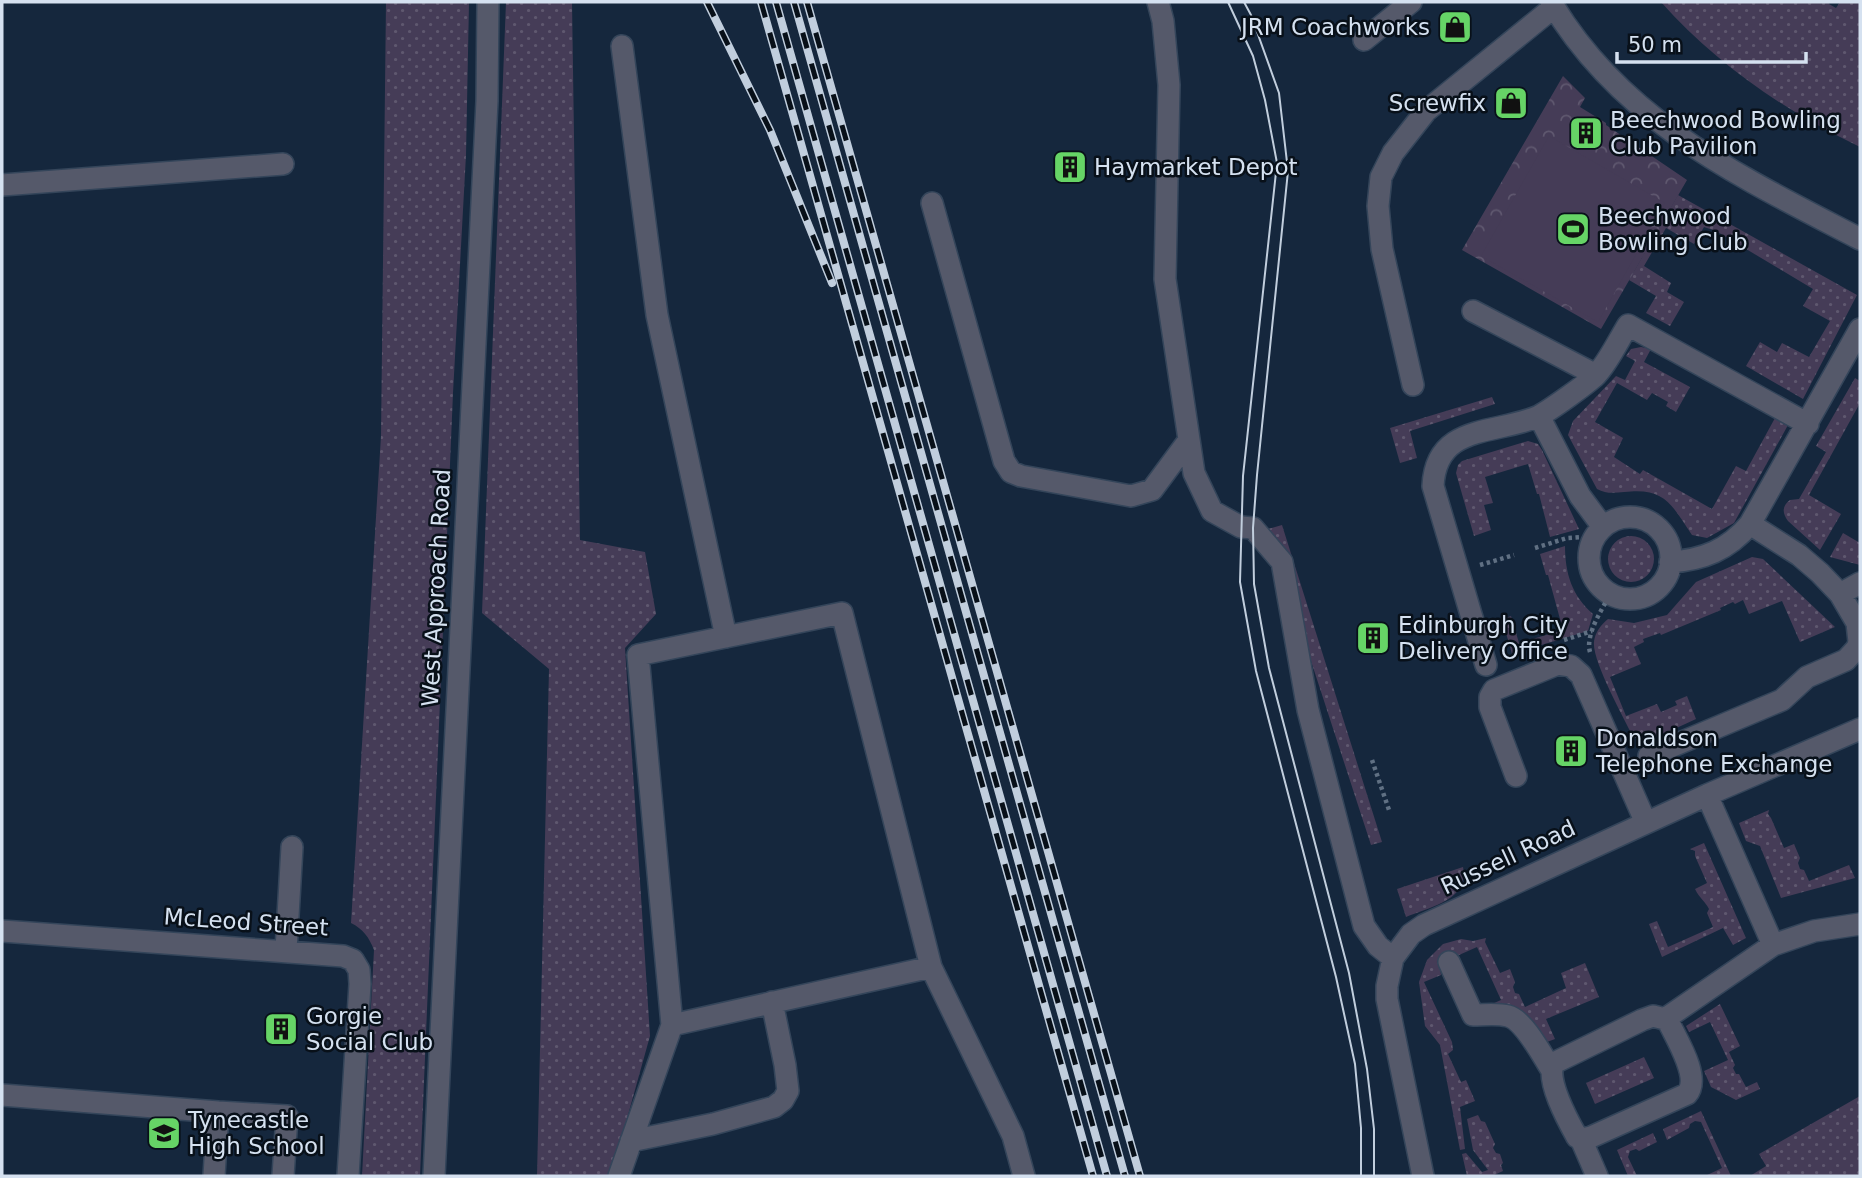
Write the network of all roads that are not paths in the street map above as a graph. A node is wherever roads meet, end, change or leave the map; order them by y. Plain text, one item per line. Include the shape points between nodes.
1 (488, 2) edge
2 (1158, 2) edge
3 (1411, 2) edge
4 (1553, 5) edge
5 (1364, 40) dead end
6 (622, 46) dead end
7 (283, 164) dead end
8 (2, 185) edge
9 (932, 202) dead end
10 (1860, 239) edge
11 (1473, 311) dead end
12 (1860, 329) edge
13 (1596, 375) junction
14 (1413, 385) dead end
15 (1539, 415) junction
16 (1808, 424) junction
17 (1189, 440) junction
18 (1751, 524) junction
19 (1599, 532) junction
20 (1670, 562) junction
21 (1860, 583) edge
22 (1840, 594) junction
23 (726, 637) junction
24 (1486, 665) dead end
25 (1860, 729) edge
26 (1649, 756) dead end
27 (1516, 776) dead end
28 (1707, 795) junction
29 (1646, 823) junction
30 (292, 847) dead end
31 (1860, 924) edge
32 (2, 931) edge
33 (1773, 945) junction
34 (286, 950) junction
35 (1393, 958) junction
36 (1449, 962) dead end
37 (931, 967) junction
38 (772, 1003) junction
39 (1665, 1019) junction
40 (672, 1025) junction
41 (1551, 1069) junction
42 (2, 1094) edge
43 (218, 1112) junction
44 (1581, 1139) junction
45 (631, 1141) junction
46 (214, 1176) edge
47 (283, 1176) edge
48 (348, 1176) edge
49 (434, 1176) edge
50 (619, 1176) edge
51 (1024, 1176) edge
52 (1423, 1176) edge
53 (1597, 1176) edge

1 - 49 street, West Approach Road via 487,101
2 - 17 street via 1169,85 1165,279
3 - 5 street
4 - 10 street via 1614,84 1641,108 1717,162
4 - 14 street via 1426,111 1393,153 1381,177 1382,249
6 - 23 street via 657,315
7 - 8 street
9 - 17 street via 1003,461 1011,472 1131,496 1152,490
11 - 13 street
12 - 16 street
13 - 15 street
13 - 16 street via 1628,325
15 - 19 street
15 - 24 street via 1457,440 1439,457 1434,471 1433,486
16 - 18 street
17 - 35 street via 1194,472 1212,511 1241,527 1253,528 1282,562 1308,710 1364,926
18 - 20 street via 1734,541 1709,555
18 - 22 street via 1799,555
19 - 20 street via 1625,518 1648,522 1669,546
19 - 20 street via 1589,553 1591,571 1600,586 1617,597 1652,593 1667,576
21 - 22 street
22 - 26 street via 1859,634 1857,648 1846,660 1807,677 1782,700
23 - 37 street via 842,613
23 - 40 street via 638,655
25 - 28 street, Russell Road
27 - 29 street via 1489,707 1492,693 1558,664 1571,666 1581,675
28 - 29 street, Russell Road
28 - 33 street
29 - 35 street, Russell Road via 1424,925
30 - 34 street
31 - 33 street via 1814,931
32 - 34 street, McLeod Street
33 - 39 street
34 - 48 street, McLeod Street via 343,956 353,960 359,970
35 - 52 street via 1387,999
36 - 41 street via 1473,1015 1512,1017
37 - 38 street
37 - 51 street via 1013,1136
38 - 40 street
38 - 45 street via 788,1090 783,1100 774,1107 713,1124
39 - 41 street via 1653,1016 1642,1020 1561,1058
39 - 44 street via 1692,1075 1691,1089
40 - 45 street
41 - 44 street via 1552,1082
42 - 43 street
43 - 46 street
43 - 47 street via 287,1116
44 - 53 street
45 - 50 street

